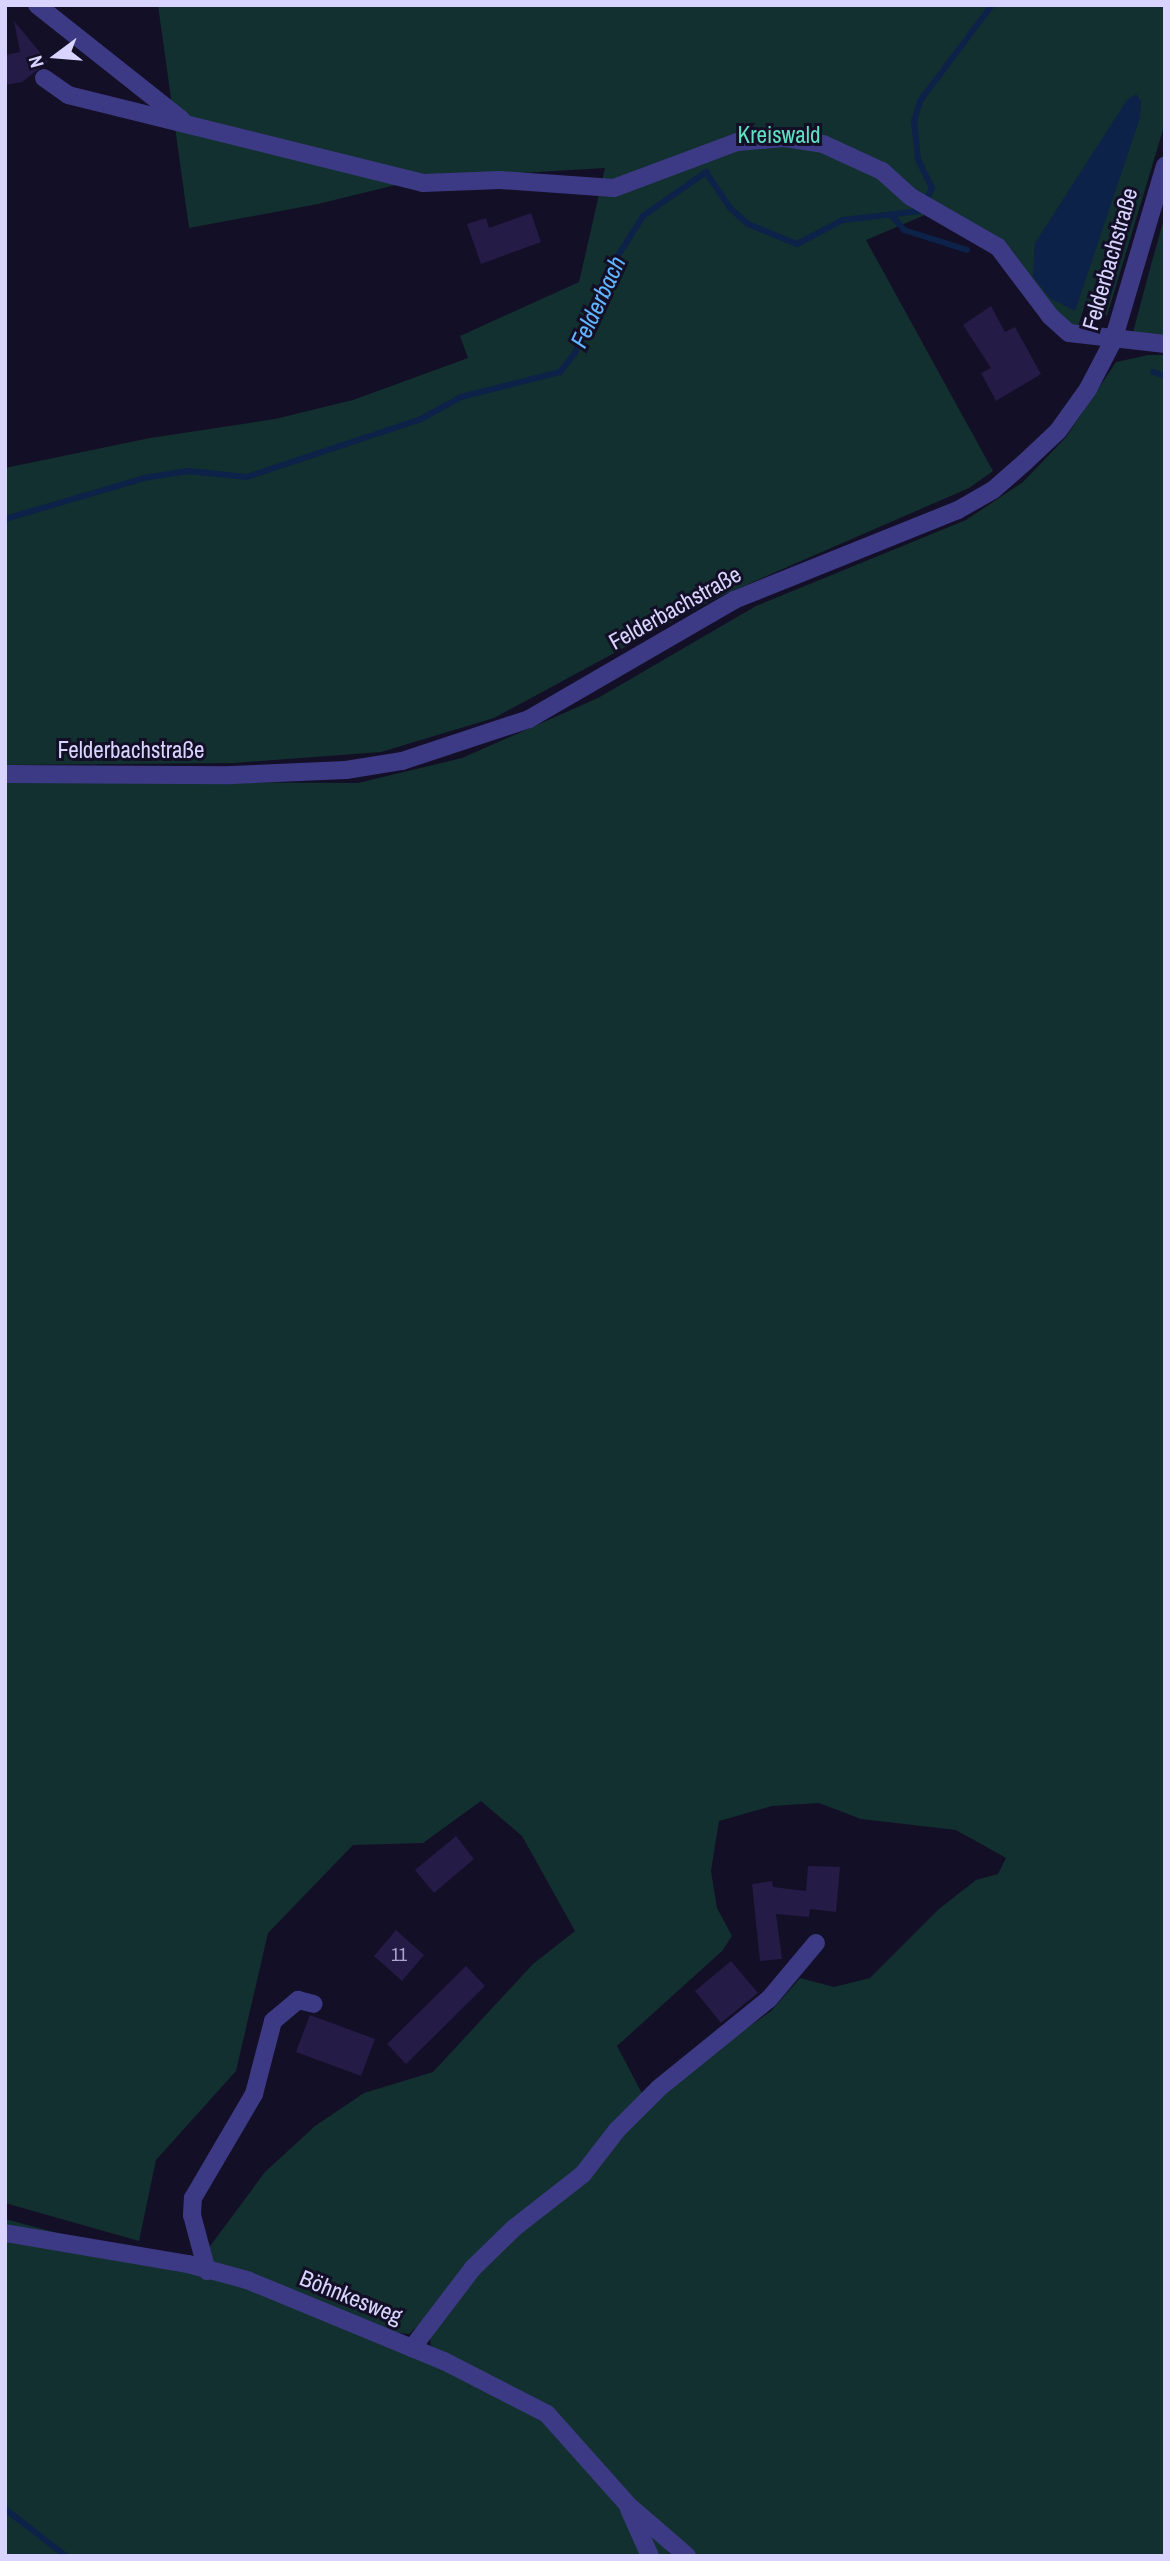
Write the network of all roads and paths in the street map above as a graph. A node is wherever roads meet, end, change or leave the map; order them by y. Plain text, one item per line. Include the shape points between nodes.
1 (37, 5) edge
2 (44, 78) dead end
3 (186, 124) junction
4 (1165, 166) edge
5 (1113, 341) junction
6 (1165, 344) edge
7 (5, 774) edge
8 (816, 1944) dead end
9 (314, 2004) dead end
10 (5, 2233) edge
11 (207, 2271) junction
12 (412, 2348) junction
13 (628, 2505) junction
14 (650, 2556) edge
15 (687, 2556) edge

1 - 3 street
2 - 3 street via 68,95
3 - 5 street via 423,183 500,180 614,188 737,142 785,138 823,144 882,171 911,197 1010,257 1050,316 1069,333
4 - 5 street, Felderbachstraße
5 - 6 street
5 - 7 street, Felderbachstraße via 1088,389 1058,430 992,490 958,510 734,600 565,701 508,727 402,761 346,770 230,775
8 - 12 street via 769,1999 659,2088 617,2130 583,2174 514,2228 473,2268
9 - 11 street via 298,2000 273,2021 254,2094 193,2198 192,2216
10 - 11 street, Böhnkesweg
11 - 12 street, Böhnkesweg via 247,2280
12 - 13 street, Böhnkesweg via 547,2414
13 - 14 street, Böhnkesweg
13 - 15 street, Böhnkesweg

